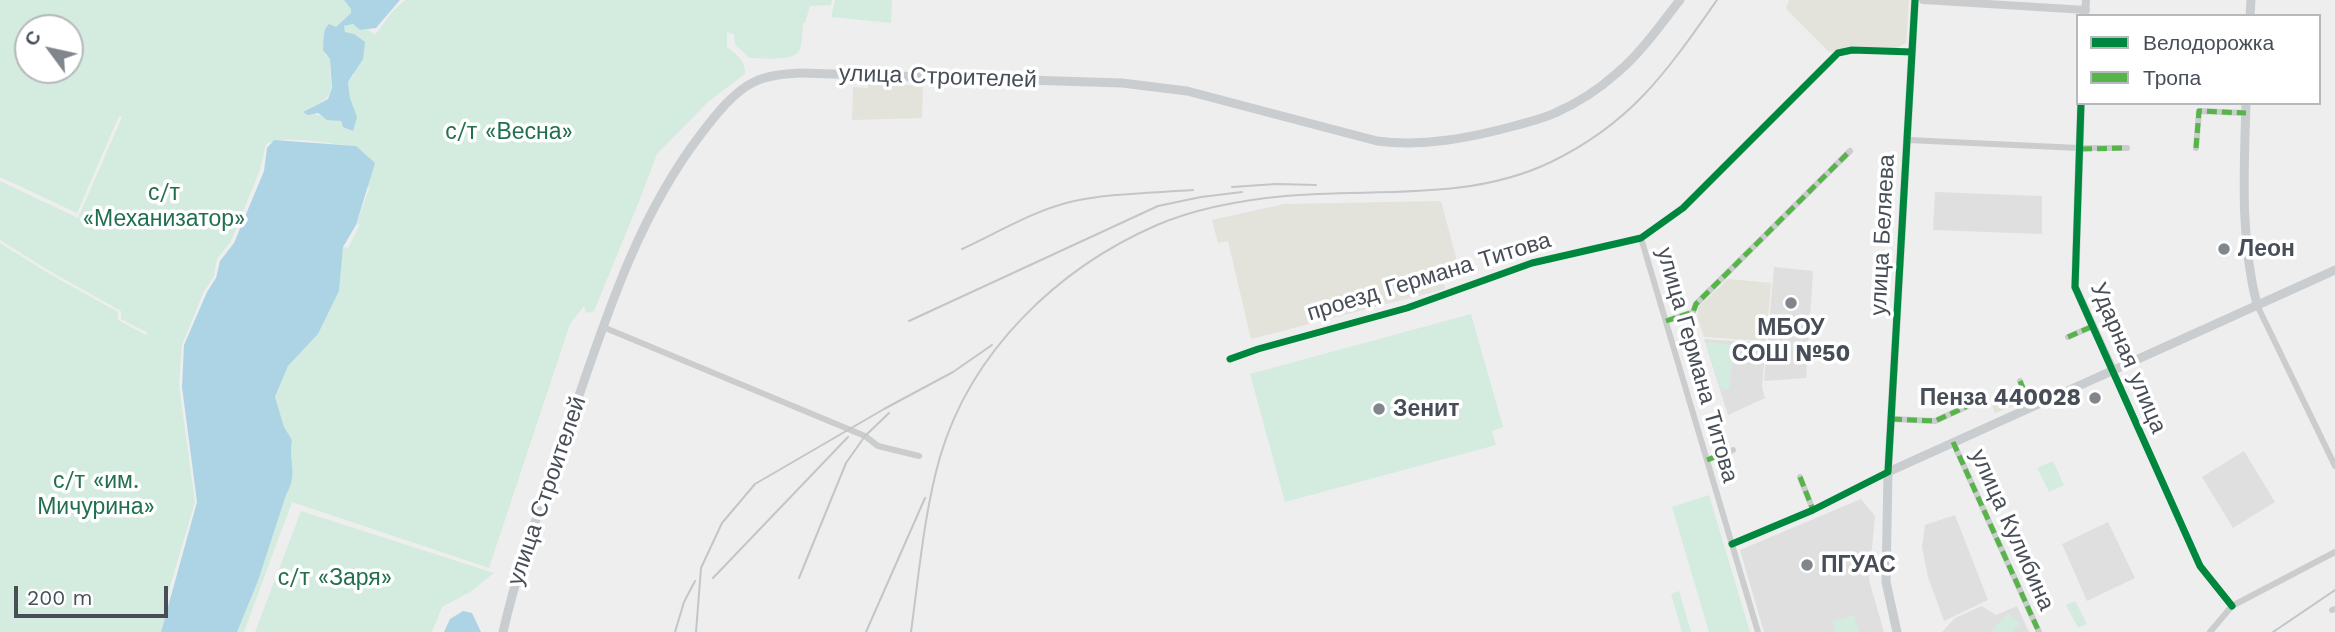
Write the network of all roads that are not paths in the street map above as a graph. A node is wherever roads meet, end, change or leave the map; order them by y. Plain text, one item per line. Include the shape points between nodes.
1 (1680, 0) edge
2 (1915, 0) edge
3 (1923, 0) edge
4 (2086, 8) edge
5 (1912, 52) junction
6 (2081, 105) edge
7 (2246, 108) edge
8 (1908, 140) junction
9 (2079, 148) junction
10 (2127, 148) dead end
11 (2196, 148) dead end
12 (1850, 151) dead end
13 (1641, 238) junction
14 (2335, 270) edge
15 (2257, 305) junction
16 (1666, 321) junction
17 (2093, 326) junction
18 (603, 327) junction
19 (2068, 337) dead end
20 (1230, 359) dead end
21 (2113, 370) junction
22 (2020, 381) dead end
23 (1969, 405) dead end
24 (2031, 407) junction
25 (1892, 419) junction
26 (1953, 442) junction
27 (1733, 450) dead end
28 (919, 456) dead end
29 (1707, 460) junction
30 (2335, 466) edge
31 (1888, 472) junction
32 (1800, 477) dead end
33 (1813, 510) junction
34 (1732, 544) junction
35 (2335, 552) edge
36 (2232, 606) junction
37 (503, 632) edge
38 (1758, 632) edge
39 (1897, 632) edge
40 (2039, 632) edge
41 (2210, 632) edge

1 - 18 main road, улица Строителей via 1619,71 1557,113 1494,132 1408,144 1377,141 1187,91 1122,83 801,73 753,82 715,116 676,169 639,237
2 - 5 street, улица Беляева
3 - 4 street
5 - 8 street, улица Беляева
5 - 13 street, улица Германа Титова via 1838,54 1683,208
6 - 9 street, Ударная улица
7 - 11 street via 2199,111
7 - 15 main road via 2243,195
8 - 9 street
8 - 25 street, улица Беляева
9 - 10 street
9 - 17 street, Ударная улица via 2074,281
12 - 16 street via 1696,304 1693,313
13 - 16 street, улица Германа Титова
13 - 20 street, проезд Германа Титова via 1532,263 1407,308
14 - 15 main road
15 - 21 main road
15 - 30 street
16 - 29 street, улица Германа Титова
17 - 19 street
17 - 21 street, Ударная улица
18 - 28 street via 865,436 878,446
18 - 37 main road, улица Строителей via 516,579
21 - 24 main road
21 - 36 street, Ударная улица via 2200,566
22 - 24 street
23 - 25 street via 1935,421
24 - 26 main road
25 - 31 street, улица Беляева
26 - 31 main road
26 - 40 street, улица Кулибина
27 - 29 street
29 - 34 street, улица Германа Титова
31 - 33 street
31 - 39 main road, улица Беляева via 1886,582
32 - 33 street
33 - 34 street
34 - 38 street, улица Германа Титова
35 - 36 street
36 - 41 street

